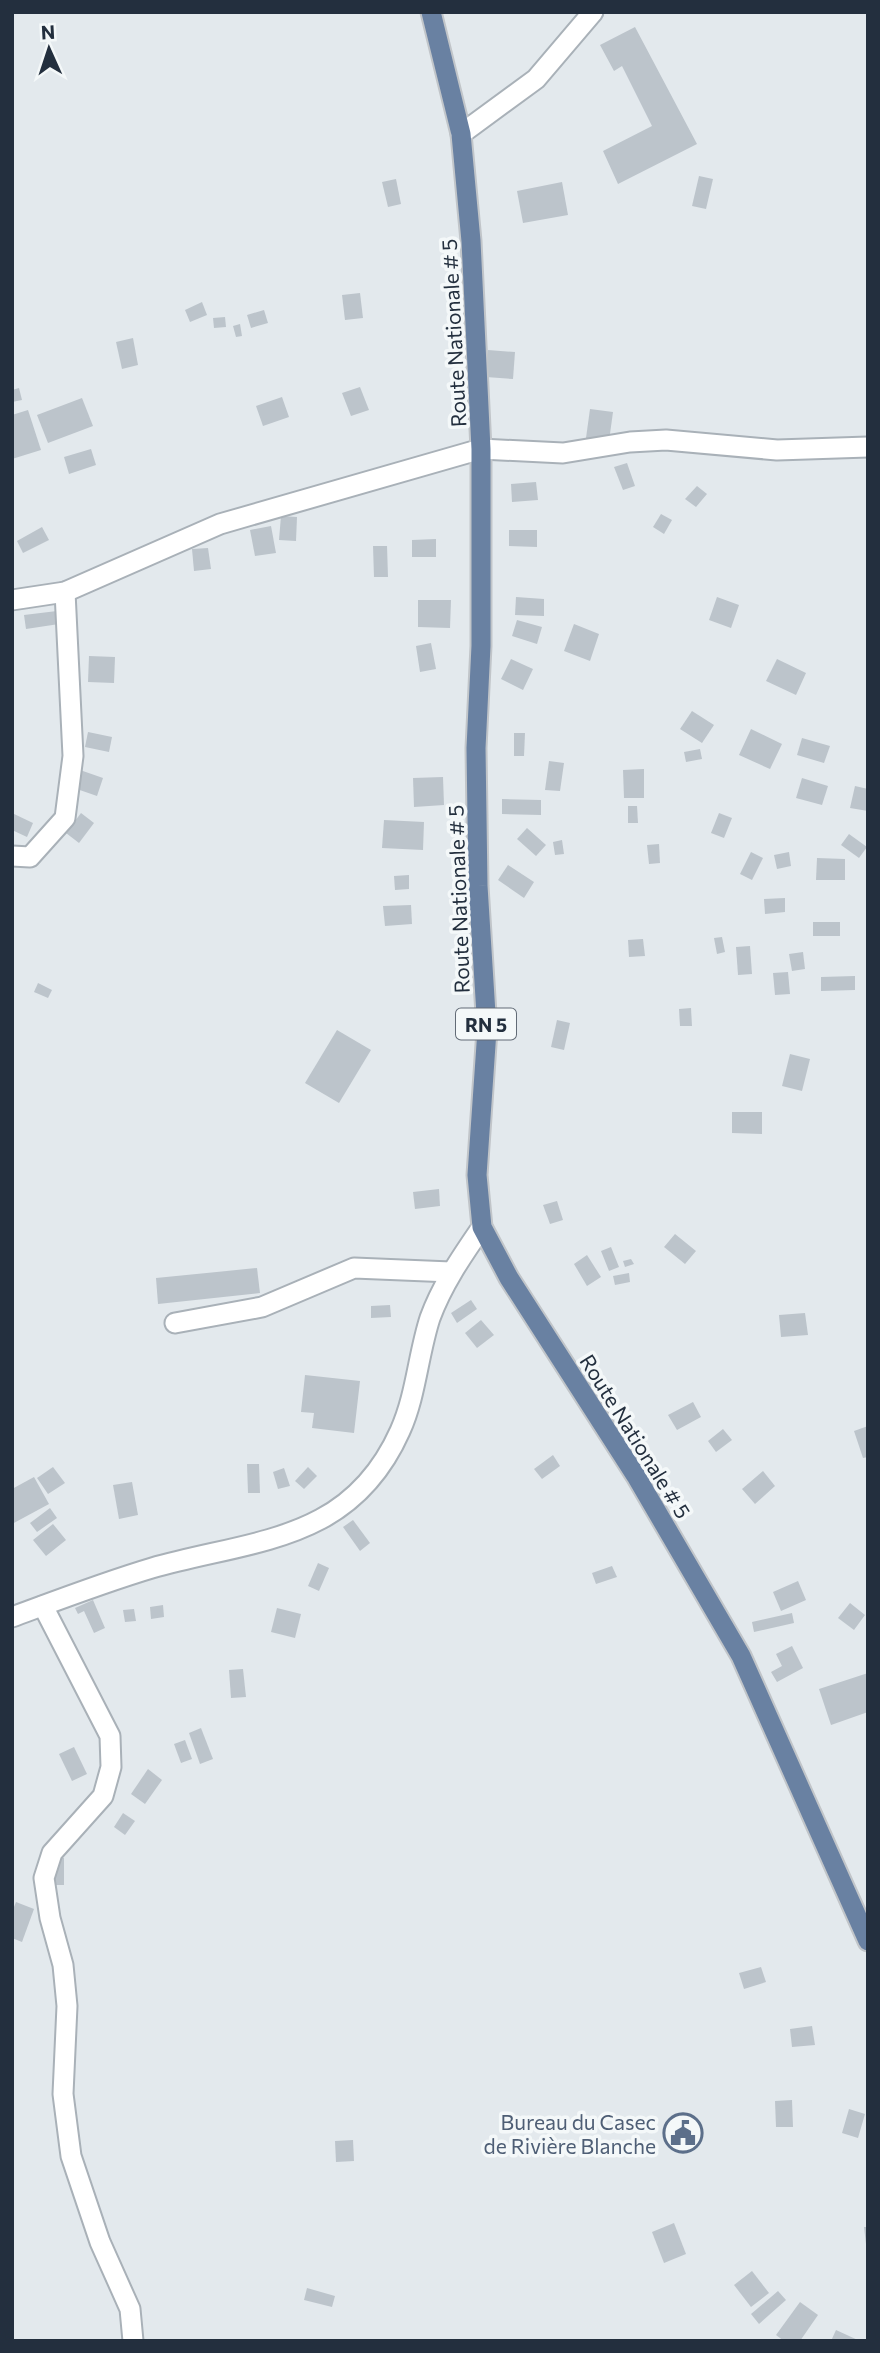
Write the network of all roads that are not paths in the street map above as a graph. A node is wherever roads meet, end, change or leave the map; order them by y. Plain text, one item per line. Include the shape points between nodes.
1 (431, 12) edge
2 (593, 12) edge
3 (461, 134) junction
4 (868, 447) edge
5 (481, 449) junction
6 (65, 593) junction
7 (12, 600) edge
8 (12, 856) edge
9 (482, 1227) junction
10 (451, 1272) junction
11 (175, 1323) dead end
12 (43, 1606) junction
13 (12, 1618) edge
14 (868, 1941) edge
15 (133, 2341) edge

1 - 3 main road, Route Nationale # 5 / RN 5
2 - 3 street via 536,79
3 - 5 main road, Route Nationale # 5 / RN 5
4 - 5 street via 777,450 666,440 563,453
5 - 6 street via 220,524
5 - 9 main road, Route Nationale # 5 / RN 5 via 476,748 487,1030 477,1175
6 - 7 street
6 - 8 street via 73,757 65,818 30,858
9 - 10 street
9 - 14 main road, Route Nationale # 5 / RN 5 via 741,1656
10 - 11 street via 354,1268 262,1307
10 - 12 street via 430,1318 401,1430 381,1467 346,1505 306,1528 151,1568
12 - 13 street
12 - 15 street via 110,1736 111,1767 103,1797 52,1853 44,1878 67,2006 63,2094 71,2155 100,2242 130,2309

